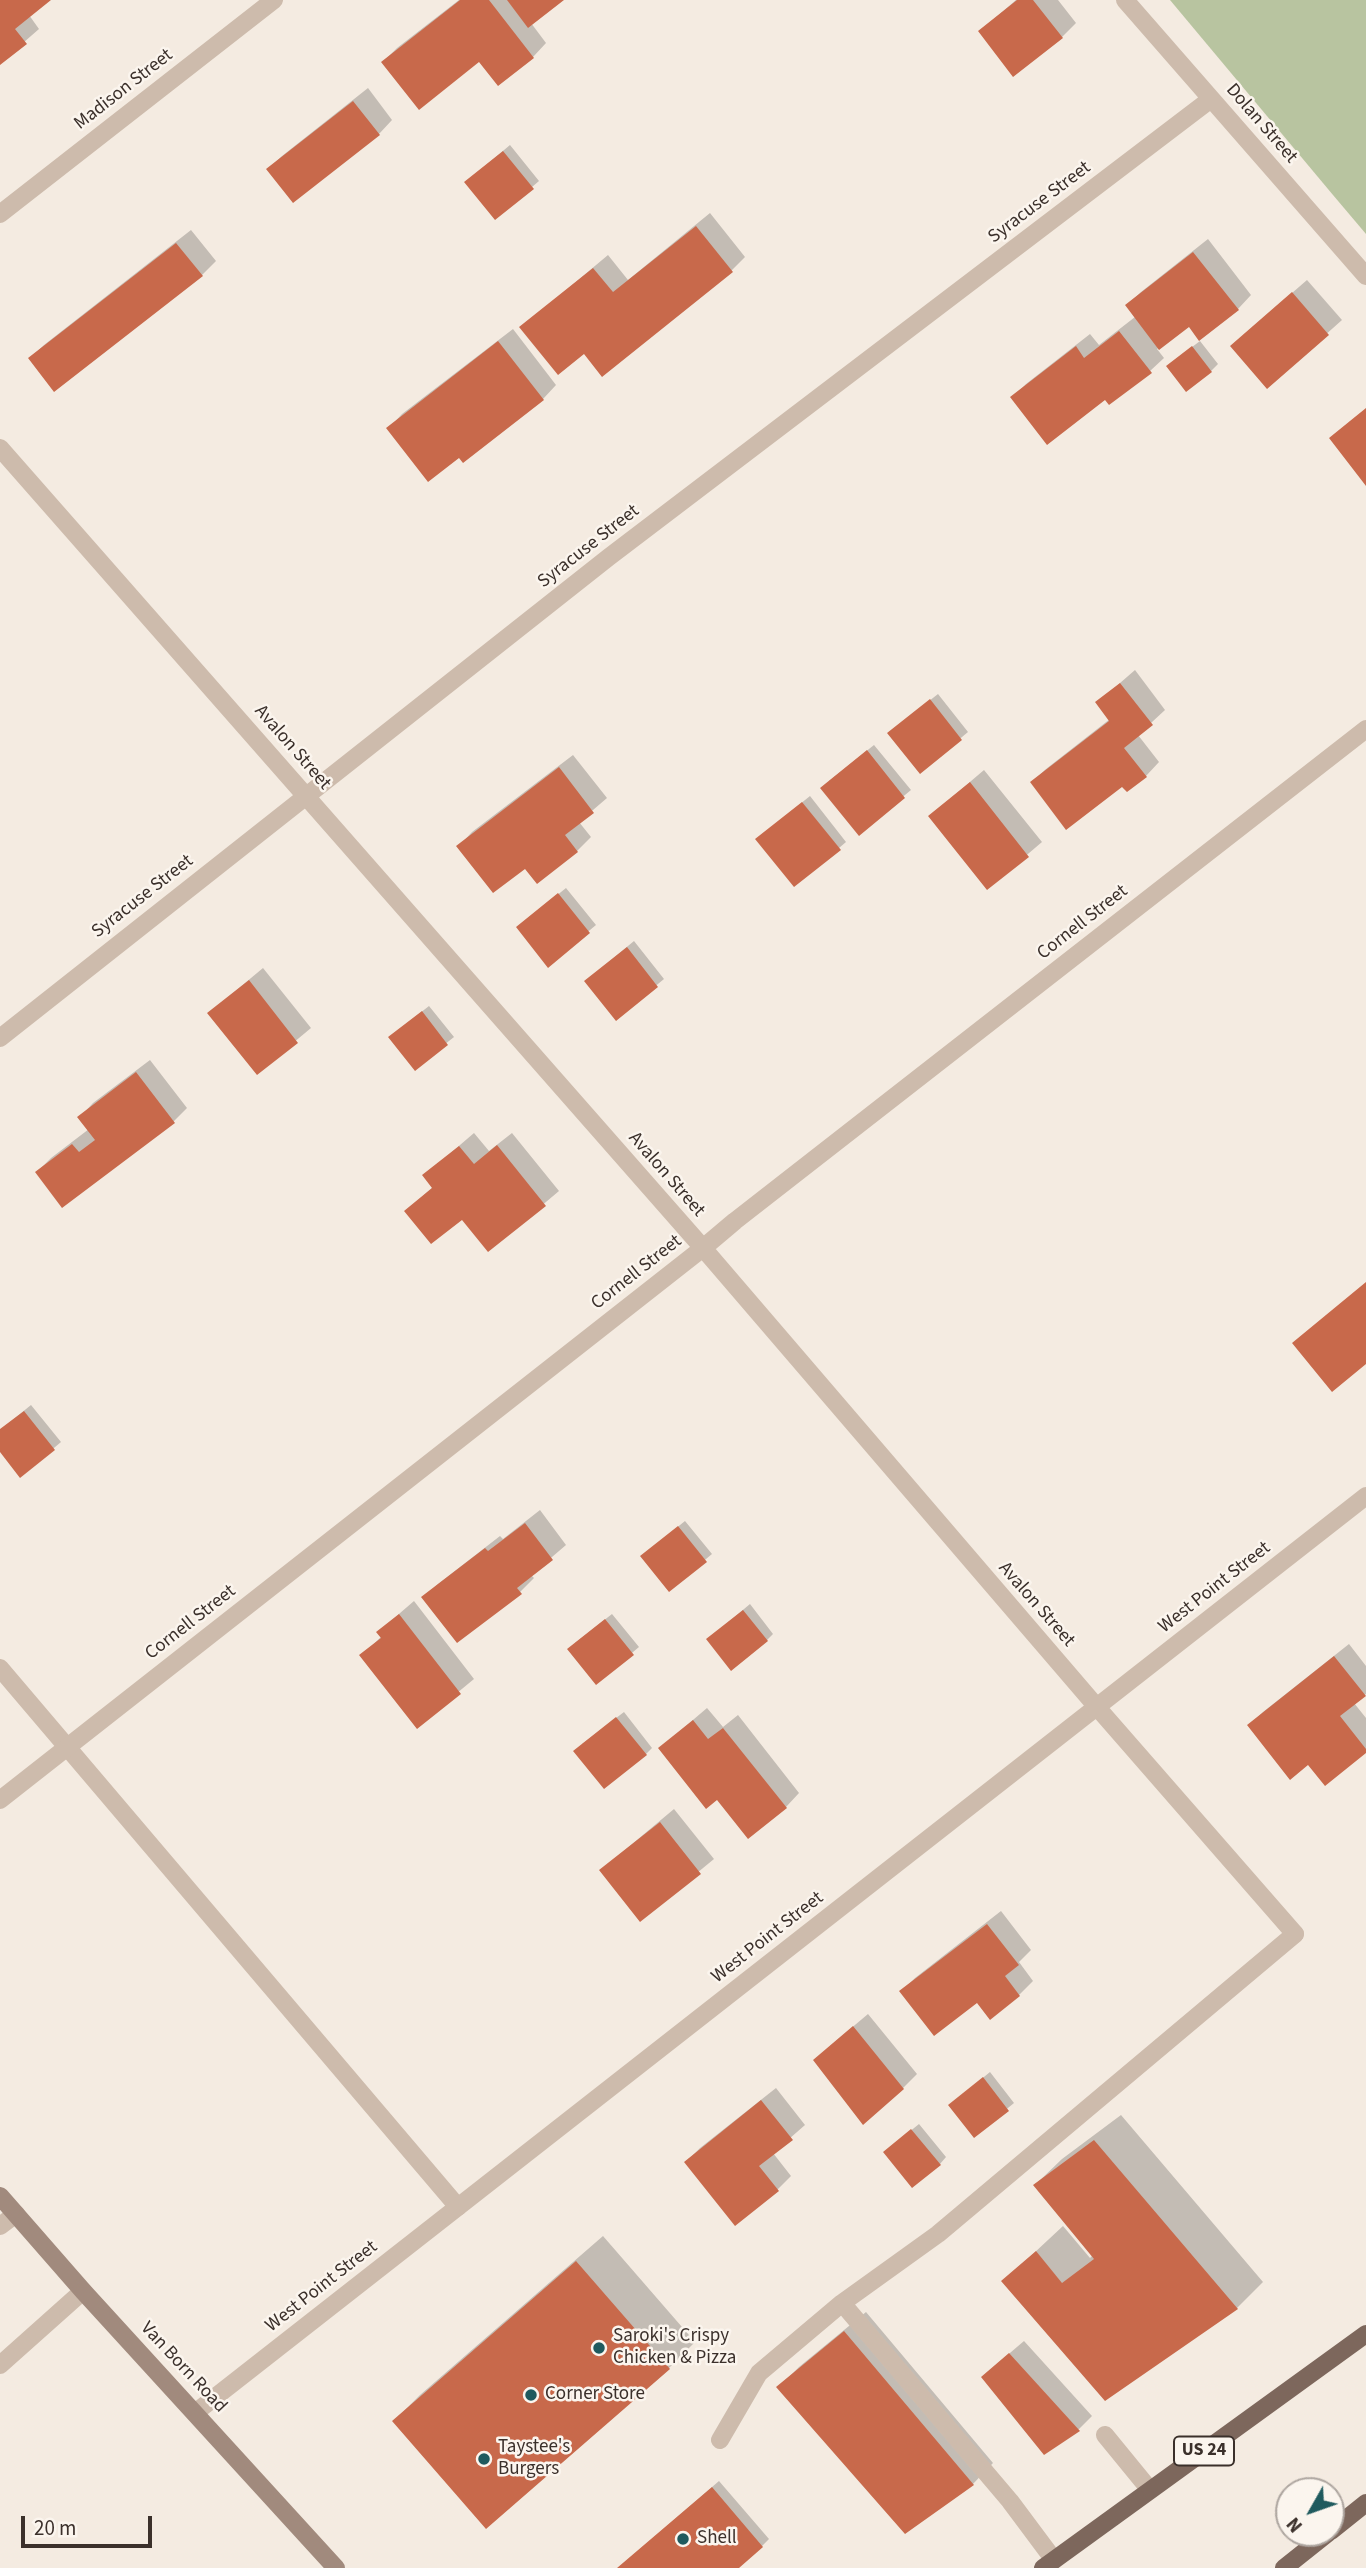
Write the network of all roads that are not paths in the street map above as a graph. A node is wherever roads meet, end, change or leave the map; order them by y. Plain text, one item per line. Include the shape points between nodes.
1 (274, 0) edge
2 (1125, 0) edge
3 (1211, 99) junction
4 (0, 214) edge
5 (1366, 276) edge
6 (0, 448) edge
7 (1366, 729) edge
8 (306, 796) junction
9 (0, 1038) edge
10 (703, 1248) junction
11 (1366, 1496) edge
12 (0, 1668) edge
13 (1096, 1706) junction
14 (67, 1747) junction
15 (0, 1800) edge
16 (0, 2196) edge
17 (458, 2207) junction
18 (16, 2214) junction
19 (0, 2226) edge
20 (83, 2291) junction
21 (842, 2303) junction
22 (1366, 2334) edge
23 (0, 2365) edge
24 (196, 2412) junction
25 (1105, 2435) dead end
26 (720, 2440) dead end
27 (1150, 2490) junction
28 (1366, 2503) edge
29 (1345, 2519) edge
30 (1310, 2547) edge
31 (1048, 2564) edge
32 (336, 2568) edge
33 (1284, 2568) edge

1 - 4 street, Madison Street
2 - 3 street, Dolan Street
3 - 5 street, Dolan Street
3 - 8 street, Syracuse Street via 609,557
6 - 8 street, Avalon Street
7 - 10 street, Cornell Street
8 - 9 street, Syracuse Street
8 - 10 street, Avalon Street
10 - 13 street, Avalon Street
10 - 14 street, Cornell Street
11 - 13 street, West Point Street
12 - 14 street
13 - 17 street, West Point Street
13 - 21 street, Avalon Street via 1295,1934 937,2234
14 - 15 street, Cornell Street
14 - 17 street
16 - 18 main road, Van Born Road
17 - 24 street, West Point Street
18 - 19 street
18 - 20 main road, Van Born Road
20 - 23 street
20 - 24 main road, Van Born Road
21 - 26 street via 759,2373
21 - 31 street via 1010,2501
22 - 27 main road, US 24
24 - 32 main road, Van Born Road
25 - 27 street
27 - 31 main road, US 24
28 - 29 main road
30 - 33 main road

